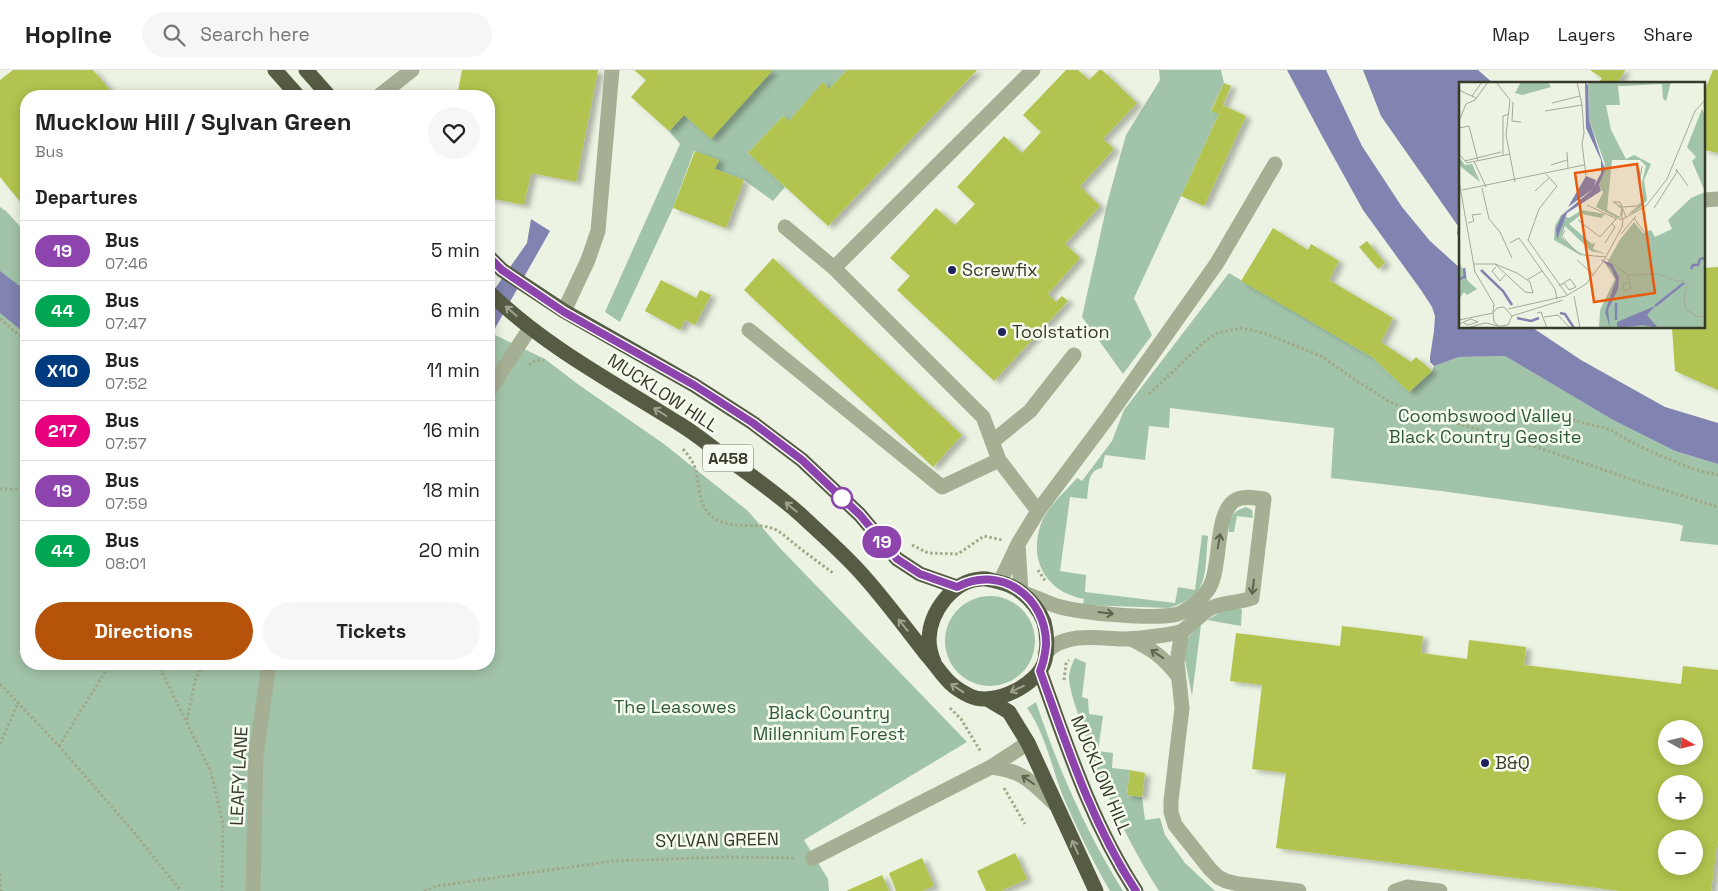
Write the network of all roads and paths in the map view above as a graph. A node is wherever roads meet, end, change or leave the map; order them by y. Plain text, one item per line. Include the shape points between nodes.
1 (275, 70) edge
2 (306, 70) edge
3 (412, 70) edge
4 (612, 70) edge
5 (1033, 70) edge
6 (293, 90) edge
7 (324, 90) edge
8 (387, 90) edge
9 (1274, 164) dead end
10 (785, 227) dead end
11 (495, 263) edge
12 (834, 268) junction
13 (495, 297) edge
14 (564, 312) junction
15 (0, 319) edge
16 (530, 328) junction
17 (749, 330) dead end
18 (20, 336) edge
19 (1074, 355) dead end
20 (549, 362) dead end
21 (528, 366) dead end
22 (495, 382) edge
23 (1147, 396) dead end
24 (1415, 413) junction
25 (992, 442) junction
26 (678, 443) dead end
27 (999, 460) junction
28 (1718, 475) edge
29 (0, 489) edge
30 (20, 489) edge
31 (1718, 507) edge
32 (1038, 511) junction
33 (1001, 540) dead end
34 (1018, 544) junction
35 (912, 545) dead end
36 (1036, 561) dead end
37 (837, 576) dead end
38 (1000, 582) junction
39 (1048, 585) dead end
40 (957, 587) junction
41 (1021, 592) junction
42 (1182, 632) junction
43 (1130, 638) junction
44 (1045, 653) junction
45 (934, 662) junction
46 (106, 670) edge
47 (161, 670) edge
48 (201, 670) edge
49 (268, 670) edge
50 (1040, 671) junction
51 (1178, 676) junction
52 (0, 684) edge
53 (989, 700) junction
54 (18, 703) junction
55 (186, 722) junction
56 (1028, 743) junction
57 (0, 744) edge
58 (59, 746) junction
59 (991, 767) junction
60 (1002, 784) dead end
61 (1057, 806) junction
62 (1025, 824) dead end
63 (813, 858) joint
64 (0, 874) edge
65 (1, 891) edge
66 (181, 891) edge
67 (222, 891) edge
68 (253, 891) edge
69 (424, 891) edge
70 (1096, 891) edge
71 (1136, 891) edge
72 (1299, 891) edge
73 (1395, 891) edge
74 (1440, 891) edge

1 - 6 highway
2 - 7 highway
3 - 8 street
4 - 14 street via 598,231
5 - 12 street
9 - 32 street via 1217,263
10 - 12 street
11 - 14 highway, MUCKLOW HILL / A458
12 - 25 street via 983,417
16 -> 13 highway, MUCKLOW HILL / A458
14 - 40 highway, MUCKLOW HILL / A458 via 694,385 753,423 802,460 860,515 897,559 920,574
15 - 18 path
16 - 22 street
45 -> 16 highway, MUCKLOW HILL / A458 via 860,571 800,514 681,425
17 - 27 street via 942,487
19 - 25 street via 1030,411
20 - 21 path via 536,360
23 - 24 path via 1204,342 1217,334 1242,328 1264,333 1321,356 1390,402
24 - 28 path via 1449,416 1544,412 1611,430 1661,456
24 - 31 path via 1507,437
25 - 27 street
26 - 37 path via 696,469 704,506 714,518 728,524 776,529
27 - 32 street
29 - 30 path
32 - 34 street
33 - 35 path via 984,536 958,554 928,553
34 - 38 street
34 - 41 street
36 - 39 path
38 - 40 highway, MUCKLOW HILL / A458 via 982,578
38 - 41 highway, MUCKLOW HILL / A458
40 - 45 highway, MUCKLOW HILL / A458 via 936,610 931,623 929,644
41 -> 42 street via 1057,606 1078,610 1136,616 1178,614 1207,593 1229,506 1235,500 1249,497 1264,499 1252,598 1211,608
41 - 44 highway, MUCKLOW HILL / A458 via 1040,612 1046,634
42 - 43 street
42 - 51 street
43 - 44 street via 1081,637 1052,646
51 -> 43 street via 1164,659
44 - 50 highway, MUCKLOW HILL / A458
53 -> 45 highway, MUCKLOW HILL / A458 via 973,698 954,688
46 - 58 path
47 - 55 path
48 - 55 path via 195,681
49 - 68 street, LEAFY LANE via 256,755
50 -> 53 highway via 1027,685
50 - 71 highway, MUCKLOW HILL via 1074,766 1119,864
51 - 72 street via 1182,708 1171,801 1175,825 1218,877 1238,884
52 - 54 path
53 - 56 highway, MUCKLOW HILL / A458 via 1009,712
54 - 57 path
54 - 58 path
55 - 67 path via 211,772 223,824
56 - 59 street
56 - 61 highway, MUCKLOW HILL / A458
58 - 66 path
61 -> 59 street via 1024,776
59 - 63 street
60 - 62 path
70 -> 61 highway, MUCKLOW HILL / A458
63 - 69 path, SYLVAN GREEN via 613,860 437,886
64 - 65 path
73 - 74 street via 1407,886

